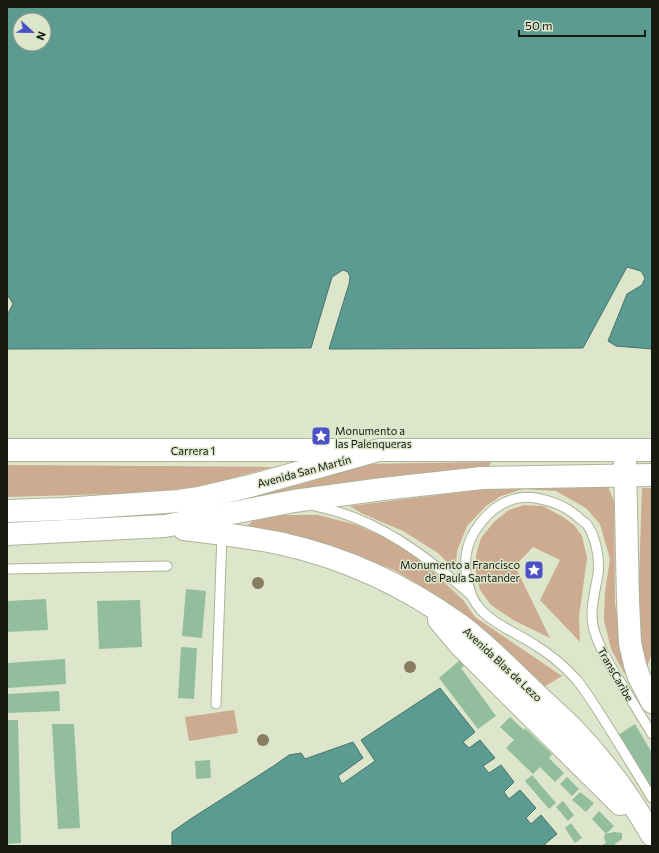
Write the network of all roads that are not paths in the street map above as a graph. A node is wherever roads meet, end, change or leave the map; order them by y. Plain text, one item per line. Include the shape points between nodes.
1 (7, 450) edge
2 (379, 450) junction
3 (625, 450) junction
4 (652, 450) edge
5 (652, 475) edge
6 (626, 476) junction
7 (294, 501) junction
8 (7, 511) edge
9 (223, 514) junction
10 (7, 534) edge
11 (167, 566) dead end
12 (7, 569) edge
13 (473, 597) junction
14 (652, 666) edge
15 (648, 695) edge
16 (216, 704) dead end
17 (652, 712) edge
18 (652, 734) edge
19 (652, 798) edge
20 (652, 835) edge

1 - 2 main road, Carrera 1
2 - 3 main road, Avenida San Martín
2 - 9 main road, Avenida San Martín
3 - 4 main road, Avenida San Martín
3 - 6 main road
5 - 6 main road, Avenida San Martín
6 - 7 main road, Avenida San Martín via 482,478
6 - 15 main road via 629,635 635,665
7 - 9 main road, Avenida San Martín
7 - 13 lane, TransCaribe via 358,518 394,537 448,575
8 - 9 main road, Avenida San Martín via 179,501
9 - 10 main road, Avenida San Martín via 165,526
9 - 16 lane
9 - 20 main road via 283,544 322,555 390,582 423,601 460,645
11 - 12 lane
13 - 18 lane, TransCaribe via 466,566 467,549 475,530 486,515 516,498 532,497 549,500 574,513 588,525 597,553 598,572 592,610 593,627 598,643
13 - 19 lane, TransCaribe via 484,612 547,653 576,680
14 - 15 main road
15 - 17 lane

